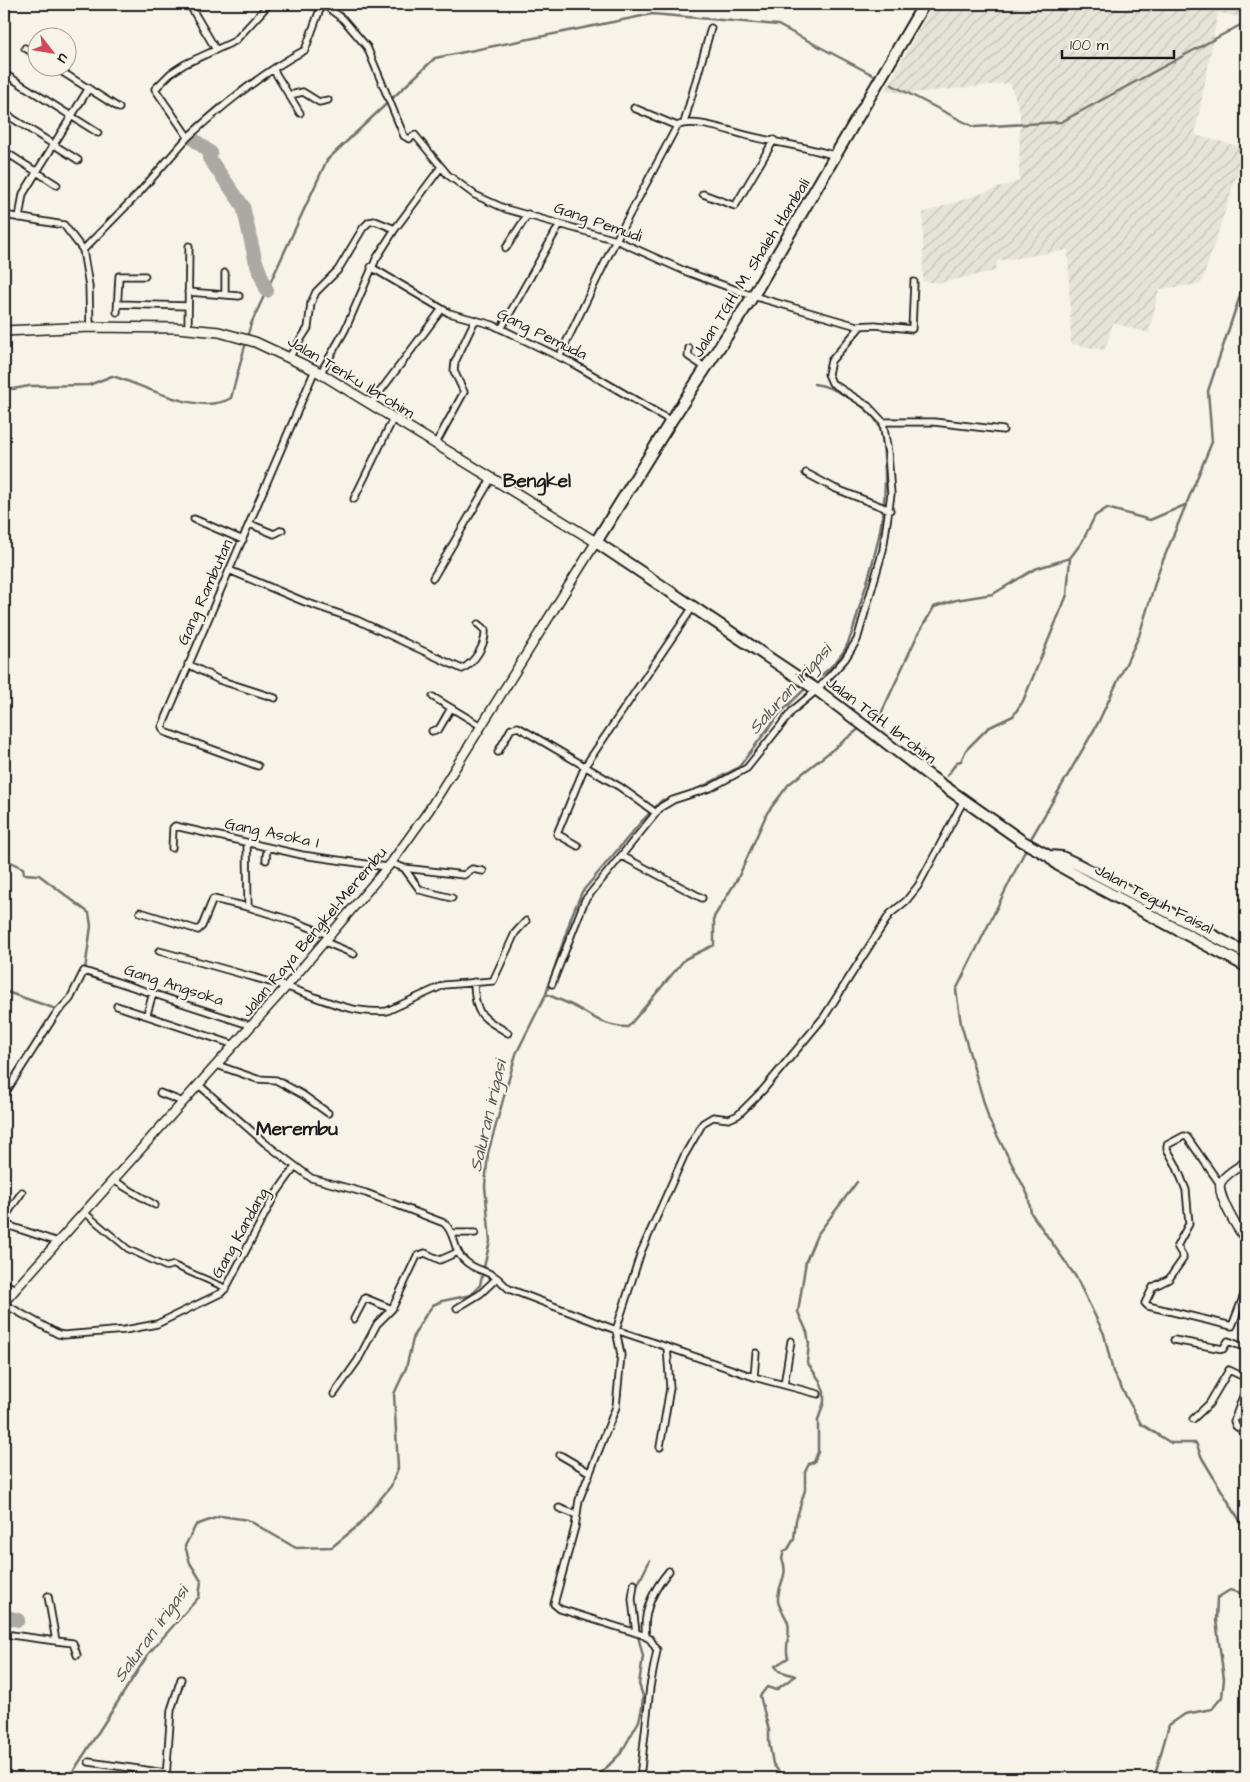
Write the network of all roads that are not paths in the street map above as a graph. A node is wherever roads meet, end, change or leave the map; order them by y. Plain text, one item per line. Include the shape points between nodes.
1 (189, 4) edge
2 (269, 4) edge
3 (323, 4) edge
4 (924, 4) edge
5 (711, 28) dead end
6 (25, 48) dead end
7 (215, 48) junction
8 (28, 50) edge
9 (273, 69) junction
10 (8, 76) dead end
11 (72, 78) edge
12 (89, 88) junction
13 (290, 95) junction
14 (328, 100) dead end
15 (119, 108) dead end
16 (634, 108) dead end
17 (4, 113) edge
18 (300, 113) dead end
19 (72, 116) junction
20 (684, 123) junction
21 (677, 126) junction
22 (98, 134) dead end
23 (188, 137) junction
24 (774, 140) junction
25 (55, 143) junction
26 (4, 151) edge
27 (10, 154) junction
28 (836, 156) junction
29 (78, 160) dead end
30 (4, 164) edge
31 (441, 167) junction
32 (37, 171) junction
33 (57, 185) dead end
34 (703, 194) dead end
35 (528, 214) junction
36 (4, 215) edge
37 (19, 218) junction
38 (560, 224) junction
39 (395, 228) junction
40 (616, 240) junction
41 (189, 246) dead end
42 (506, 248) dead end
43 (83, 250) junction
44 (371, 267) junction
45 (225, 273) dead end
46 (145, 276) dead end
47 (914, 282) dead end
48 (188, 292) junction
49 (225, 295) junction
50 (239, 296) dead end
51 (753, 296) junction
52 (118, 304) junction
53 (188, 306) junction
54 (442, 309) junction
55 (118, 312) dead end
56 (474, 320) junction
57 (858, 326) junction
58 (90, 327) junction
59 (188, 329) junction
60 (501, 329) junction
61 (4, 331) edge
62 (689, 348) dead end
63 (290, 356) junction
64 (559, 357) junction
65 (706, 368) junction
66 (318, 372) junction
67 (370, 404) junction
68 (393, 419) junction
69 (671, 421) junction
70 (883, 422) junction
71 (1003, 430) dead end
72 (435, 445) junction
73 (806, 472) dead end
74 (491, 479) junction
75 (354, 499) dead end
76 (886, 510) junction
77 (194, 519) dead end
78 (250, 524) junction
79 (282, 530) dead end
80 (242, 540) junction
81 (596, 542) junction
82 (230, 570) junction
83 (433, 578) dead end
84 (693, 607) junction
85 (478, 624) dead end
86 (188, 664) junction
87 (815, 689) junction
88 (433, 697) dead end
89 (275, 698) dead end
90 (450, 708) junction
91 (481, 726) junction
92 (432, 731) dead end
93 (498, 752) dead end
94 (258, 766) dead end
95 (585, 766) junction
96 (964, 800) junction
97 (654, 811) junction
98 (1022, 841) joint
99 (247, 843) junction
100 (578, 846) dead end
101 (267, 847) junction
102 (172, 848) dead end
103 (622, 856) junction
104 (1050, 856) junction
105 (266, 860) dead end
106 (389, 865) junction
107 (404, 868) junction
108 (484, 871) dead end
109 (452, 898) dead end
110 (702, 898) dead end
111 (248, 907) junction
112 (140, 912) dead end
113 (526, 922) dead end
114 (327, 939) junction
115 (158, 951) dead end
116 (1246, 953) edge
117 (354, 954) dead end
118 (1246, 966) edge
119 (474, 982) junction
120 (552, 984) dead end
121 (286, 987) junction
122 (153, 993) junction
123 (117, 1006) dead end
124 (147, 1014) junction
125 (252, 1026) junction
126 (508, 1033) dead end
127 (235, 1045) junction
128 (217, 1065) junction
129 (199, 1085) junction
130 (160, 1093) dead end
131 (4, 1095) edge
132 (183, 1102) junction
133 (328, 1113) dead end
134 (1246, 1162) edge
135 (295, 1167) junction
136 (113, 1180) junction
137 (1220, 1184) junction
138 (22, 1192) dead end
139 (155, 1205) dead end
140 (84, 1212) junction
141 (4, 1223) edge
142 (451, 1233) junction
143 (475, 1233) dead end
144 (1246, 1239) edge
145 (58, 1242) junction
146 (458, 1252) junction
147 (494, 1276) junction
148 (4, 1284) edge
149 (226, 1288) junction
150 (16, 1289) junction
151 (1246, 1290) edge
152 (4, 1303) edge
153 (457, 1308) dead end
154 (392, 1309) junction
155 (354, 1319) dead end
156 (1232, 1326) junction
157 (1239, 1328) dead end
158 (616, 1330) junction
159 (1174, 1340) dead end
160 (791, 1341) dead end
161 (667, 1348) junction
162 (1246, 1348) edge
163 (756, 1353) dead end
164 (754, 1377) junction
165 (1246, 1378) edge
166 (784, 1385) junction
167 (1246, 1388) edge
168 (334, 1394) dead end
169 (818, 1394) dead end
170 (1192, 1418) dead end
171 (1246, 1433) edge
172 (660, 1447) dead end
173 (560, 1455) dead end
174 (589, 1472) junction
175 (559, 1508) dead end
176 (577, 1515) junction
177 (669, 1571) dead end
178 (634, 1584) dead end
179 (48, 1596) dead end
180 (636, 1633) junction
181 (4, 1634) edge
182 (646, 1637) junction
183 (56, 1641) junction
184 (77, 1655) dead end
185 (181, 1679) dead end
186 (89, 1762) dead end
187 (166, 1775) edge
188 (640, 1778) edge

1 - 7 street
2 - 7 street via 236,41
3 - 9 street via 305,50
3 - 31 street, Gang Pemudi via 343,18 367,47 404,136 409,139 415,135
4 - 28 highway, Jalan TGH. M. Shaleh Hambali
5 - 20 street
6 - 8 street
7 - 23 street via 171,73 155,89
9 - 13 street
9 - 23 street
10 - 19 street
11 - 12 street
12 - 15 street
12 - 19 street
13 - 14 street via 304,92 319,102
13 - 18 street
16 - 21 street
17 - 25 street
19 - 22 street
19 - 25 street
20 - 21 street
20 - 24 street via 730,129
21 - 40 street
23 - 43 street
24 - 28 street
24 - 34 street via 735,206
25 - 29 street
25 - 32 street
26 - 27 street
27 - 30 street
27 - 32 street
28 - 51 highway, Jalan TGH. M. Shaleh Hambali
31 - 35 street, Gang Pemudi via 456,182 485,200
31 - 39 street, Gang Rambutan
32 - 33 street
32 - 37 street via 23,194
35 - 38 street, Gang Pemudi
35 - 42 street
36 - 37 street
37 - 43 street via 64,225
38 - 40 street, Gang Pemudi
38 - 60 street
39 - 44 street, Gang Rambutan
39 - 63 street via 375,221 363,228 338,270 316,292 308,328
40 - 51 street, Gang Pemudi via 687,272
40 - 64 street
41 - 48 street
43 - 58 street via 89,286
44 - 54 street, Gang Pemuda
44 - 66 street, Gang Rambutan via 349,321
45 - 49 street
46 - 52 street via 119,276
47 - 57 street, Gang Pemudi via 912,329
48 - 49 street
48 - 53 street
49 - 50 street
51 - 57 street, Gang Pemudi
51 - 65 highway, Jalan TGH. M. Shaleh Hambali
52 - 53 street
52 - 55 street
53 - 59 street
54 - 56 street, Gang Pemuda
54 - 67 street
56 - 60 street, Gang Pemuda
56 - 72 street via 455,362 454,371 464,392
57 - 70 street via 831,361 828,374 832,383 868,406
58 - 59 main road, Jalan Tenku Ibrohim
58 - 61 main road, Jalan Tenku Ibrohim
59 - 63 main road, Jalan Tenku Ibrohim via 238,336
60 - 64 street, Gang Pemuda
62 - 65 street via 688,356
63 - 66 main road, Jalan Tenku Ibrohim
64 - 69 street, Gang Pemuda
65 - 69 highway, Jalan TGH. M. Shaleh Hambali
66 - 67 main road, Jalan Tenku Ibrohim
66 - 78 street, Gang Rambutan
67 - 68 main road, Jalan Tenku Ibrohim
68 - 72 main road, Jalan Tenku Ibrohim
68 - 75 street
69 - 81 highway, Jalan TGH. M. Shaleh Hambali
70 - 71 street via 934,422
70 - 76 street via 890,485
72 - 74 main road, Jalan Tenku Ibrohim
73 - 76 street
74 - 81 main road, Jalan Tenku Ibrohim
74 - 83 street
76 - 87 street via 883,550 857,640 846,660
77 - 80 street
78 - 79 street via 274,534
78 - 80 street, Gang Rambutan
80 - 82 street, Gang Rambutan
81 - 84 highway, Jalan TGH. Ibrohim
81 - 91 street, Jalan Raya Bengkel-Merembu
82 - 85 street via 296,599 357,620 462,669 471,664 486,636 486,630
82 - 86 street, Gang Rambutan
84 - 87 highway, Jalan TGH. Ibrohim
84 - 95 street
86 - 89 street via 219,680
86 - 94 street, Gang Rambutan via 163,730
87 - 96 highway, Jalan TGH. Ibrohim
87 - 97 street via 793,710 742,772
88 - 90 street
90 - 91 street
90 - 92 street via 439,729
91 - 106 street, Jalan Raya Bengkel-Merembu via 430,810
93 - 95 street via 516,726
95 - 97 street
95 - 100 street via 557,834
96 - 98 highway, Jalan TGH. Ibrohim
96 - 158 street via 918,886 890,914 824,1017 764,1090 738,1116 729,1120 713,1117 701,1125 668,1187 641,1252
97 - 103 street
98 - 104 highway, Jalan Teguh Faisal
99 - 101 street, Gang Asoka I
99 - 102 street, Gang Asoka I via 175,826
99 - 111 street
101 - 105 street
101 - 106 street, Gang Asoka I via 302,855
103 - 110 street
103 - 120 street via 585,900
104 - 116 highway, Jalan Teguh Faisal via 1077,864
104 - 118 highway, Jalan Teguh Faisal via 1058,865 1090,883
106 - 107 street, Gang Asoka I
106 - 114 street, Jalan Raya Bengkel-Merembu
107 - 108 street, Gang Asoka I via 464,875 472,869
107 - 109 street via 420,890
111 - 112 street via 213,900 198,930
111 - 114 street via 293,921
113 - 119 street via 515,933 494,980
114 - 117 street
114 - 121 street, Jalan Raya Bengkel-Merembu
115 - 121 street
119 - 121 street via 439,986 387,1011 370,1012 352,1010
119 - 126 street via 478,1011
121 - 125 street, Jalan Raya Bengkel-Merembu
122 - 124 street
122 - 125 street, Gang Angsoka
122 - 131 street, Gang Angsoka via 87,971 83,973 70,999 55,1015
123 - 124 street
124 - 127 street
125 - 127 street, Jalan Raya Bengkel-Merembu
127 - 128 street, Jalan Raya Bengkel-Merembu
128 - 129 street, Jalan Raya Bengkel-Merembu
128 - 133 street via 257,1079 276,1080
129 - 132 street, Jalan Raya Bengkel-Merembu
129 - 135 street
130 - 132 street
132 - 136 street, Jalan Raya Bengkel-Merembu
134 - 137 street
135 - 142 street via 318,1181 366,1192 440,1221
135 - 149 street, Gang Kandang via 275,1195
136 - 139 street
136 - 140 street, Jalan Raya Bengkel-Merembu
137 - 144 street via 1221,1194 1237,1228
137 - 156 street via 1187,1137 1167,1145 1186,1190 1189,1224 1177,1246 1183,1259 1169,1280 1153,1287 1145,1303
138 - 141 street via 8,1210
140 - 145 street, Jalan Raya Bengkel-Merembu
140 - 149 street via 128,1249 166,1267 173,1265
141 - 145 street
142 - 143 street
142 - 146 street
145 - 150 street, Jalan Raya Bengkel-Merembu
146 - 147 street via 471,1266
146 - 154 street via 440,1260 425,1253 418,1256
147 - 153 street via 480,1294
147 - 158 street via 516,1292
148 - 150 street
149 - 152 street, Gang Kandang via 157,1324 68,1335 58,1334
150 - 152 street, Jalan Raya Bengkel-Merembu
151 - 156 street
154 - 155 street via 365,1298
154 - 168 street via 377,1324 358,1360
156 - 157 street
158 - 161 street
158 - 174 street via 622,1355 618,1397 609,1429
159 - 162 street via 1223,1349 1228,1341
160 - 166 street
161 - 164 street
161 - 172 street via 670,1388
163 - 164 street
164 - 166 street
165 - 170 street via 1228,1370 1209,1404
166 - 169 street
167 - 171 street via 1234,1424
173 - 174 street
174 - 176 street
175 - 176 street
176 - 180 street via 555,1607
177 - 182 street via 650,1601
178 - 180 street via 632,1599
179 - 183 street
180 - 182 street
181 - 183 street
182 - 188 street via 657,1650
183 - 184 street via 73,1643
185 - 187 street via 171,1710
186 - 187 street

